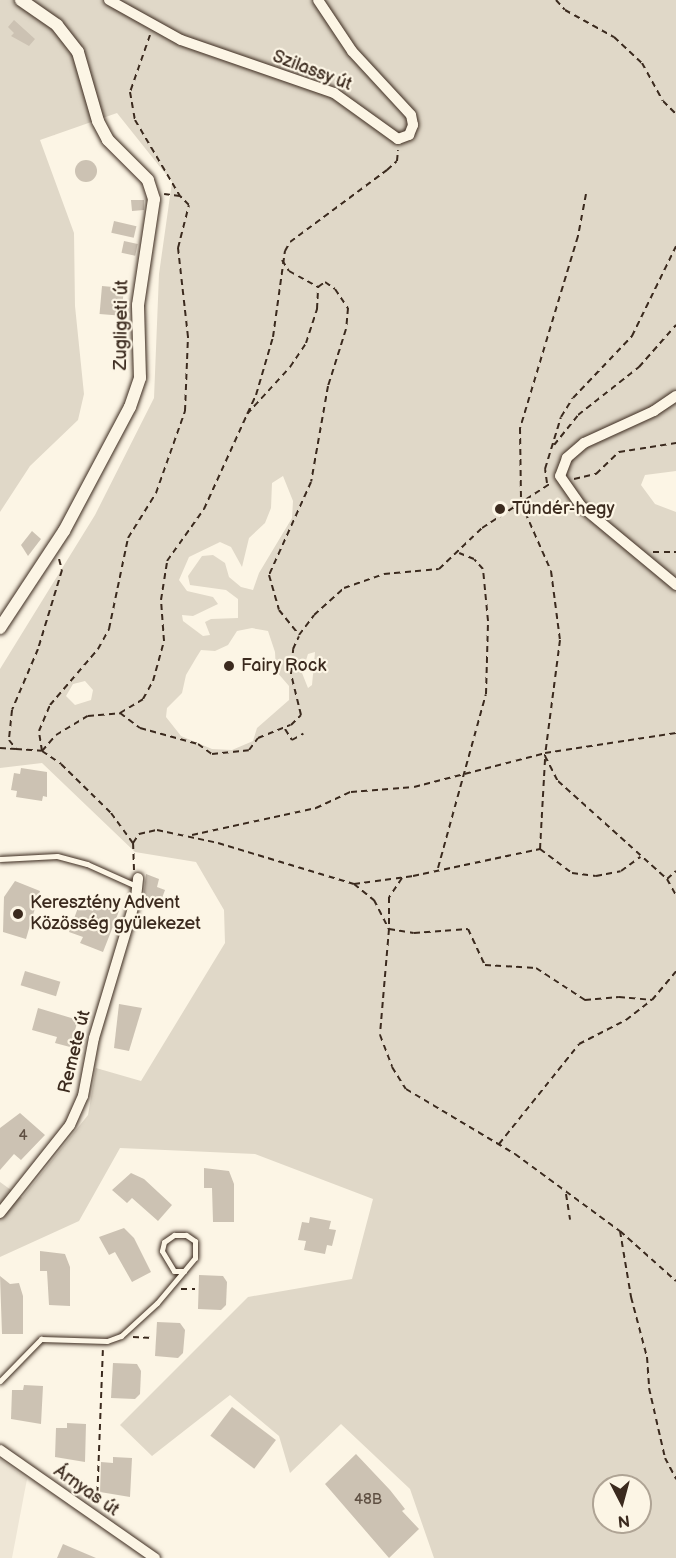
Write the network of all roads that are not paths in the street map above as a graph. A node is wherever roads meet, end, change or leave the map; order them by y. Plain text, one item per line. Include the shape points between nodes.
1 (21, 0) edge
2 (109, 0) edge
3 (318, 0) edge
4 (676, 396) edge
5 (676, 585) edge
6 (0, 627) edge
7 (0, 859) edge
8 (137, 882) joint
9 (0, 1213) edge
10 (184, 1271) junction
11 (0, 1382) edge
12 (0, 1450) edge
13 (155, 1558) edge

1 - 6 street, Zugligeti út via 57,25 78,52 98,121 108,140 148,180 153,192 138,304 140,378 130,406 64,531
2 - 3 street, Szilassy út via 153,27 232,60 334,93 398,139 412,131 411,115 352,51
4 - 5 street via 584,443 563,465 562,483 580,506
7 - 8 lane via 57,856
8 - 9 street, Remete út via 94,1038 83,1095 70,1125
10 - 10 lane via 195,1258 195,1241 186,1235 174,1235 164,1242 162,1251 174,1271
10 - 11 lane via 121,1336 103,1341 41,1339
12 - 13 street, Árnyas út

